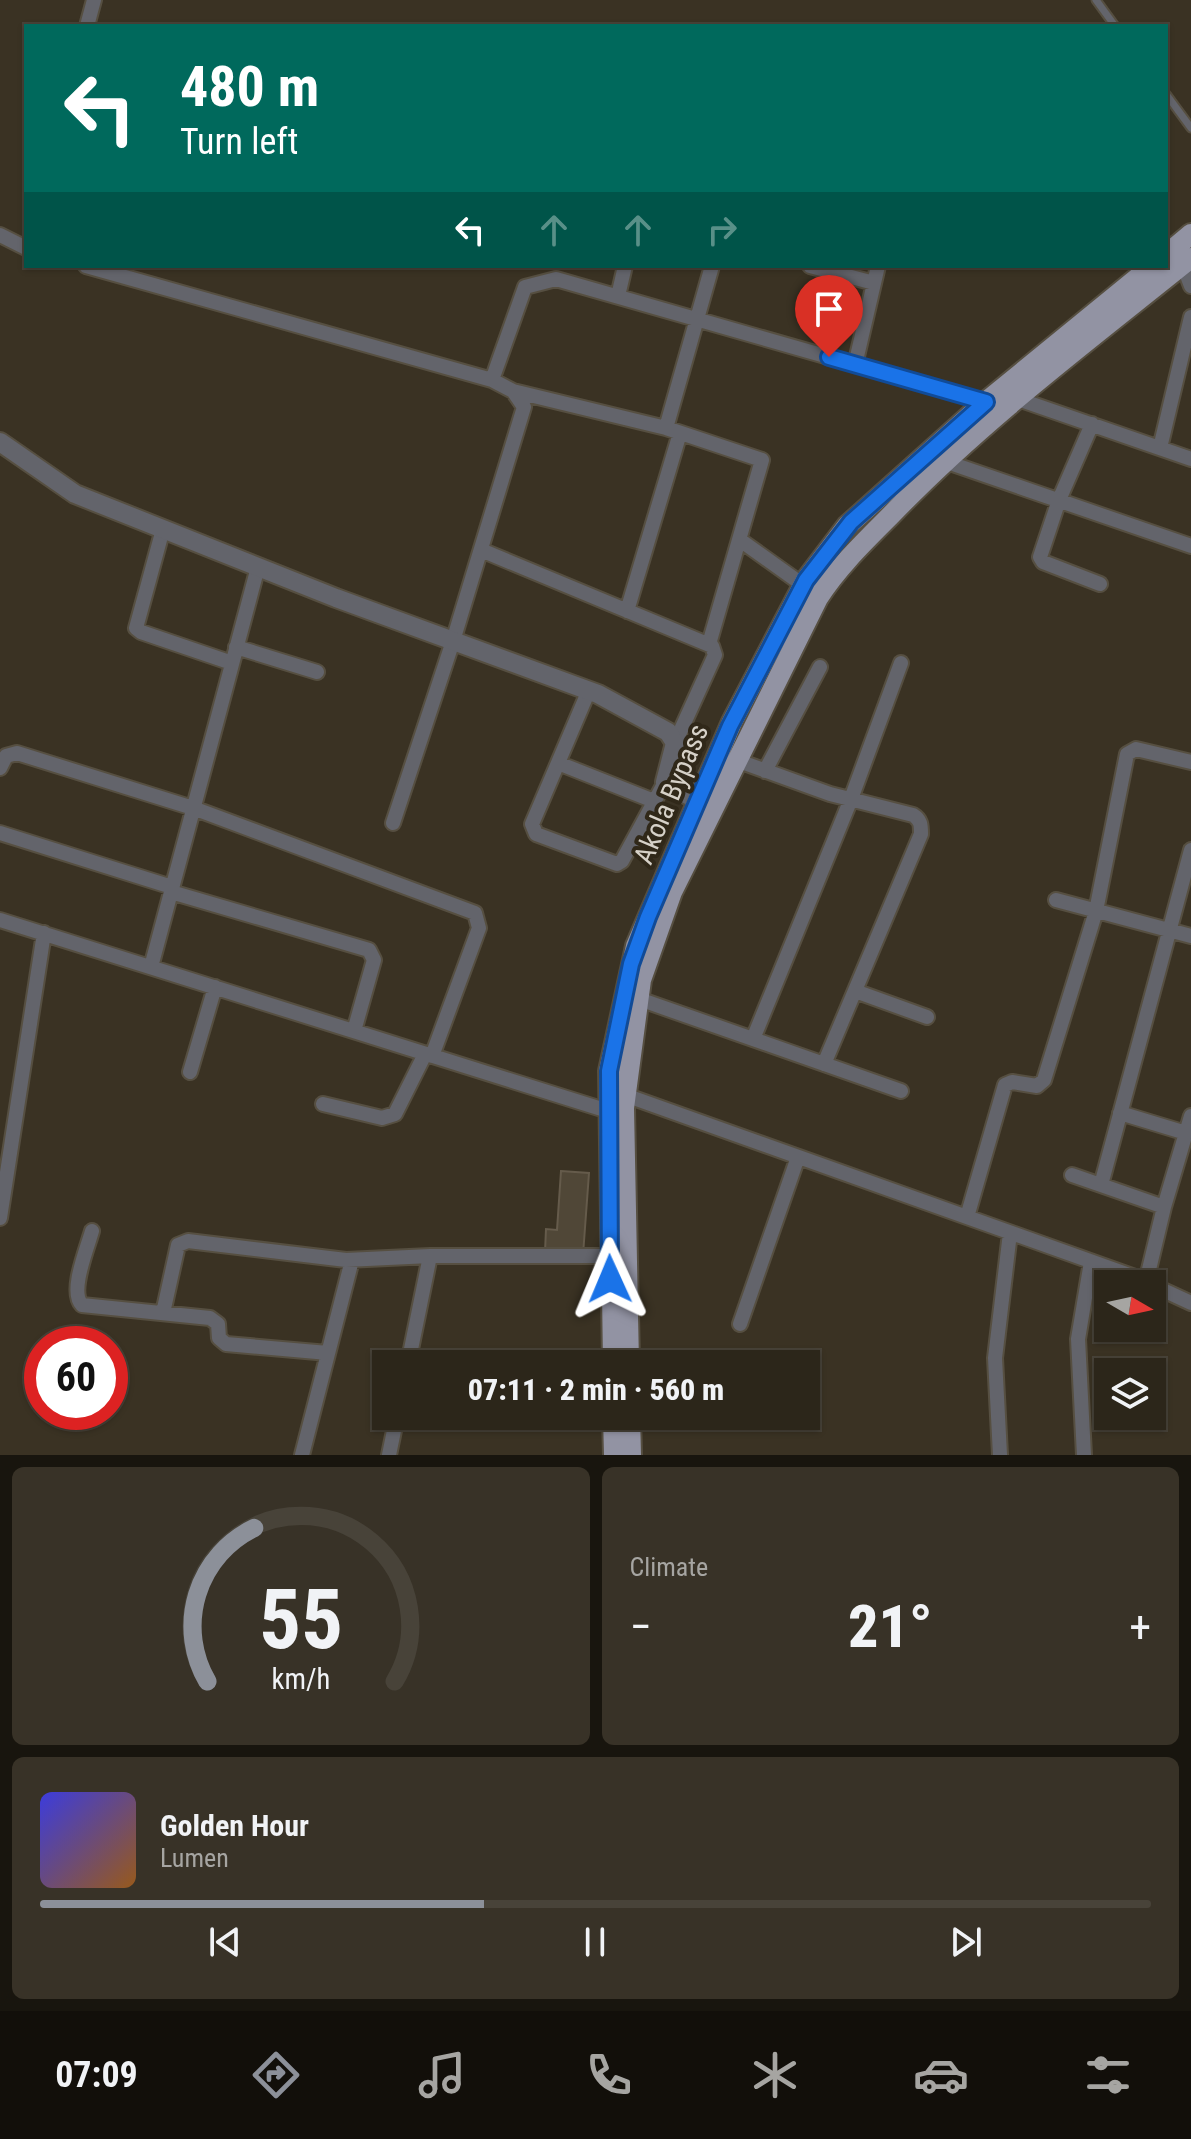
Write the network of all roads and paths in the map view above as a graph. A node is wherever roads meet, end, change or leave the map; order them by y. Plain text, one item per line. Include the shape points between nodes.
1 (94, 0) edge
2 (1096, 0) edge
3 (88, 24) edge
4 (1114, 24) edge
5 (1168, 97) edge
6 (1191, 128) edge
7 (0, 235) edge
8 (24, 247) edge
9 (1184, 251) edge
10 (1168, 265) edge
11 (93, 268) edge
12 (625, 268) edge
13 (711, 268) edge
14 (818, 268) edge
15 (878, 268) edge
16 (1150, 268) edge
17 (1165, 268) edge
18 (874, 283) junction
19 (1191, 286) edge
20 (618, 296) junction
21 (1191, 317) edge
22 (697, 319) junction
23 (855, 365) junction
24 (492, 380) junction
25 (513, 391) junction
26 (1018, 399) junction
27 (986, 402) junction
28 (976, 422) junction
29 (1092, 424) junction
30 (673, 430) junction
31 (0, 442) edge
32 (1160, 448) junction
33 (1191, 459) edge
34 (944, 461) junction
35 (1059, 500) junction
36 (163, 529) junction
37 (740, 540) junction
38 (1191, 546) edge
39 (481, 550) junction
40 (258, 567) junction
41 (1100, 584) dead end
42 (803, 585) junction
43 (627, 611) junction
44 (453, 641) junction
45 (709, 644) junction
46 (236, 647) junction
47 (232, 663) junction
48 (901, 663) dead end
49 (820, 667) dead end
50 (317, 672) dead end
51 (589, 690) junction
52 (675, 743) junction
53 (736, 760) junction
54 (1191, 762) edge
55 (558, 763) junction
56 (0, 768) edge
57 (765, 771) junction
58 (665, 782) junction
59 (851, 799) junction
60 (654, 801) junction
61 (698, 801) junction
62 (193, 808) junction
63 (393, 823) dead end
64 (0, 833) edge
65 (1191, 850) edge
66 (171, 889) junction
67 (1056, 900) dead end
68 (1096, 911) junction
69 (0, 920) edge
70 (1170, 930) junction
71 (44, 933) junction
72 (1191, 936) edge
73 (151, 967) junction
74 (215, 987) junction
75 (855, 991) junction
76 (639, 999) junction
77 (927, 1017) dead end
78 (354, 1031) junction
79 (753, 1039) junction
80 (428, 1055) junction
81 (824, 1064) junction
82 (190, 1072) dead end
83 (901, 1091) dead end
84 (625, 1095) junction
85 (323, 1104) dead end
86 (608, 1111) junction
87 (1120, 1113) junction
88 (1191, 1116) edge
89 (1186, 1133) junction
90 (798, 1157) junction
91 (1072, 1175) dead end
92 (1101, 1185) junction
93 (1164, 1207) junction
94 (967, 1217) junction
95 (0, 1218) edge
96 (92, 1231) dead end
97 (1010, 1233) junction
98 (430, 1256) junction
99 (610, 1256) junction
100 (352, 1260) junction
101 (1091, 1262) junction
102 (1113, 1270) edge
103 (1149, 1270) edge
104 (1166, 1291) edge
105 (1191, 1303) edge
106 (163, 1313) junction
107 (740, 1324) dead end
108 (411, 1350) edge
109 (613, 1350) edge
110 (629, 1350) edge
111 (328, 1353) junction
112 (394, 1430) edge
113 (613, 1430) edge
114 (630, 1430) edge
115 (302, 1455) edge
116 (389, 1455) edge
117 (614, 1455) edge
118 (631, 1455) edge
119 (1000, 1455) edge
120 (1084, 1455) edge

1 - 3 street
2 - 4 lane
5 - 6 lane
7 - 8 street
9 - 10 main road, Akola Bypass
9 - 19 street
11 - 24 street
12 - 20 street
13 - 22 street
14 - 18 street
15 - 18 street
16 - 27 main road, Akola Bypass
17 - 26 main road, Akola Bypass
18 - 23 street
20 - 22 street
20 - 24 street via 556,279 525,287
21 - 32 street
22 - 23 street
22 - 30 street
23 - 27 street
24 - 25 street
25 - 30 street
25 - 39 street via 524,407
26 - 28 main road, Akola Bypass
26 - 29 street
27 - 28 main road, Akola Bypass
28 - 34 main road, Akola Bypass
28 - 42 main road, Akola Bypass via 851,522
29 - 32 street
29 - 35 street
30 - 37 street via 762,460
30 - 43 street
31 - 36 street via 75,494
32 - 33 street
34 - 35 street
34 - 53 main road, Akola Bypass via 832,575
35 - 38 street
35 - 41 street via 1040,560
36 - 40 street
36 - 47 street via 136,628
37 - 42 street
37 - 45 street
39 - 43 street
39 - 44 street
40 - 44 street
40 - 46 street
42 - 61 main road, Akola Bypass
43 - 45 street
44 - 51 street
44 - 63 street
45 - 52 street via 715,655
46 - 47 street
46 - 50 street
47 - 62 street
48 - 59 street
49 - 57 street
51 - 52 street via 668,732
51 - 55 street
52 - 58 street
53 - 57 street
53 - 76 main road, Akola Bypass via 672,892
54 - 68 street via 1136,749 1127,754
55 - 60 street
55 - 60 street via 532,824 536,834 617,864
56 - 62 street via 6,756 17,753
57 - 59 street
58 - 60 street
58 - 61 street
59 - 75 street via 913,815 921,826
59 - 79 street
61 - 86 main road, Akola Bypass via 633,954 609,1071
62 - 66 street
62 - 80 street via 475,913 479,928
64 - 66 street
65 - 70 street
66 - 73 street
66 - 78 street via 369,950 374,960
67 - 68 street
68 - 70 street
68 - 94 street via 1044,1080 1037,1086 1005,1085
69 - 71 street
70 - 72 street
70 - 87 street
71 - 73 street
71 - 95 street
73 - 74 street
74 - 78 street
74 - 82 street
75 - 77 street
75 - 81 street
76 - 79 street
76 - 84 main road, Akola Bypass
78 - 80 street
79 - 81 street
80 - 85 street via 395,1114 382,1118
80 - 86 street
81 - 83 street
84 - 90 street
84 - 110 main road, Akola Bypass
86 - 99 main road, Akola Bypass
87 - 89 street
87 - 92 street
88 - 89 street
89 - 93 street
90 - 94 street
90 - 107 street
91 - 92 street
92 - 93 street
93 - 103 street
94 - 97 street
96 - 106 street via 76,1291 78,1302
97 - 101 street
97 - 119 street via 996,1349
98 - 99 street
98 - 100 street
98 - 108 street
99 - 109 main road, Akola Bypass
100 - 106 street via 183,1242
100 - 111 street
101 - 102 street
101 - 120 street via 1078,1339
104 - 105 street
106 - 111 street via 215,1320 226,1344
111 - 115 street
112 - 116 street
113 - 117 main road
114 - 118 main road

